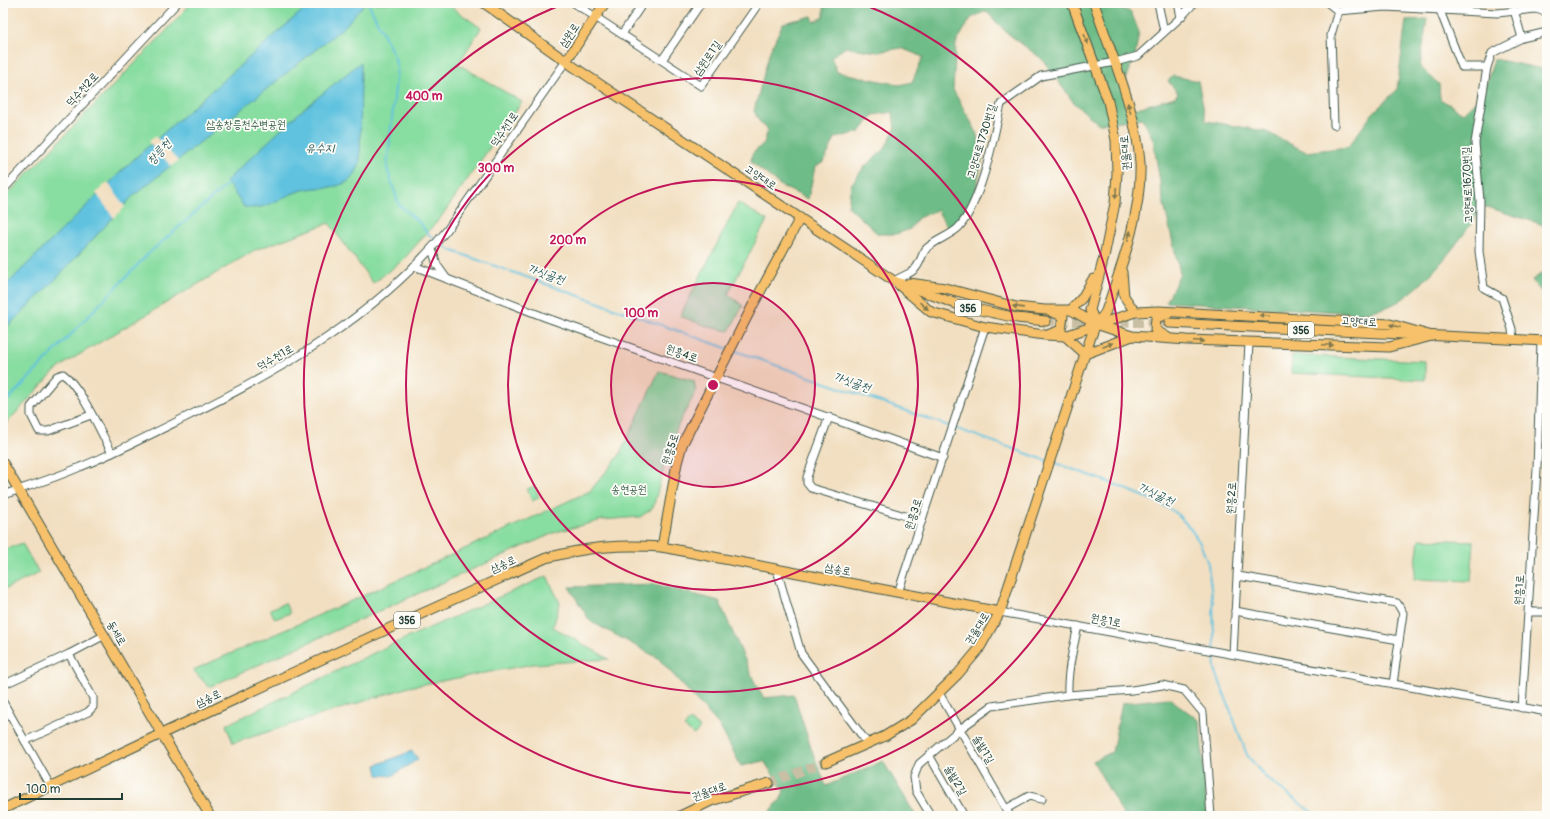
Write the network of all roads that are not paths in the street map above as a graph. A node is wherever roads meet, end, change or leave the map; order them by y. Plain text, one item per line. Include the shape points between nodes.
1 (177, 3) edge
2 (484, 3) edge
3 (574, 3) edge
4 (605, 3) edge
5 (643, 3) edge
6 (701, 3) edge
7 (758, 3) edge
8 (1072, 3) edge
9 (1094, 3) edge
10 (1158, 3) edge
11 (1178, 3) edge
12 (1194, 3) edge
13 (1328, 3) edge
14 (1436, 3) edge
15 (1514, 10) junction
16 (1338, 11) junction
17 (1439, 11) junction
18 (1547, 12) edge
19 (595, 17) junction
20 (1182, 17) junction
21 (1164, 31) junction
22 (1547, 32) edge
23 (622, 34) junction
24 (1522, 38) junction
25 (662, 60) junction
26 (566, 61) junction
27 (1115, 62) junction
28 (1096, 66) junction
29 (1486, 67) junction
30 (1334, 125) dead end
31 (3, 190) edge
32 (800, 218) junction
33 (431, 250) junction
34 (1104, 257) junction
35 (1122, 260) junction
36 (414, 266) junction
37 (447, 279) junction
38 (894, 281) junction
39 (1045, 310) junction
40 (1071, 310) junction
41 (1135, 312) junction
42 (1173, 312) junction
43 (1046, 321) tunnel mouth
44 (1169, 323) tunnel mouth
45 (1096, 324) junction
46 (985, 327) junction
47 (1044, 335) junction
48 (1065, 336) junction
49 (1132, 336) junction
50 (1432, 336) junction
51 (1172, 339) junction
52 (1513, 340) junction
53 (1544, 341) edge
54 (1249, 343) junction
55 (1085, 354) junction
56 (717, 377) junction
57 (91, 415) junction
58 (829, 416) junction
59 (112, 453) junction
60 (942, 458) junction
61 (3, 463) edge
62 (18, 489) junction
63 (3, 495) edge
64 (922, 520) junction
65 (662, 547) junction
66 (777, 570) junction
67 (1238, 576) junction
68 (898, 593) junction
69 (1236, 611) junction
70 (1000, 612) junction
71 (1529, 612) junction
72 (1547, 612) edge
73 (1078, 626) junction
74 (105, 635) junction
75 (1399, 640) junction
76 (69, 654) junction
77 (1233, 654) junction
78 (1393, 684) junction
79 (3, 688) edge
80 (939, 693) junction
81 (1068, 695) junction
82 (3, 702) edge
83 (1522, 708) junction
84 (1547, 712) edge
85 (960, 729) junction
86 (162, 734) junction
87 (25, 741) junction
88 (868, 744) junction
89 (929, 755) junction
90 (826, 762) tunnel mouth
91 (769, 783) tunnel mouth
92 (52, 787) junction
93 (1042, 799) dead end
94 (1006, 809) junction
95 (3, 810) edge
96 (210, 816) edge
97 (680, 816) edge
98 (931, 816) edge
99 (964, 816) edge
100 (1010, 816) edge
101 (1211, 816) edge

1 - 31 street, 덕수천2로
2 - 26 main road, 고양대로
3 - 19 street, 삼원로1길
4 - 19 main road, 삼원로
5 - 23 street
6 - 25 street
7 - 25 street, 삼원로1길 via 701,86
8 -> 28 main road, 권율대로
9 - 27 main road, 권율대로
10 - 21 street
11 - 20 street
12 - 20 street, 고양대로1730번길
13 - 16 street
14 - 17 street
15 - 17 street via 1497,13
15 - 18 street via 1535,8
15 - 24 street
16 - 17 street via 1386,7
16 - 30 street via 1331,36
17 - 29 street via 1462,67
19 - 23 street, 삼원로1길
19 - 26 main road, 삼원로
20 - 21 street, 고양대로1730번길
21 - 27 street, 고양대로1730번길 via 1138,56
22 - 24 street, 고양대로1670번길
23 - 25 street, 삼원로1길
24 - 29 street, 고양대로1670번길 via 1492,53
26 - 32 main road, 고양대로
26 - 33 street, 덕수천1로
27 - 28 street, 고양대로1730번길
35 -> 27 main road, 권율대로 via 1131,231 1140,163 1134,125
28 -> 34 main road, 권율대로 via 1108,101 1116,140 1115,203
28 - 38 street, 고양대로1730번길 via 1041,76 1001,104 990,154 970,210 958,227 928,247 916,268
29 - 52 street, 고양대로1670번길 via 1475,143 1480,201 1479,251 1484,288 1502,298 1512,328
32 - 38 main road, 고양대로 / 356
32 - 56 main road, 원흥5로
33 - 36 street, 덕수천1로
33 - 37 street
34 - 40 main road via 1088,290
34 - 45 main road, 권율대로 via 1090,310
35 - 41 main road via 1124,296
35 - 45 main road, 권율대로 via 1105,313
36 - 37 street, 원흥4로
36 - 59 street, 덕수천1로 via 365,311 304,353 237,392
37 - 56 street, 원흥4로 via 547,318
39 -> 38 main road via 992,302 945,288
38 - 43 main road, 고양대로 / 356 via 962,306 1017,318
38 -> 46 main road via 931,312
39 - 40 main road
39 - 47 main road via 1063,316 1061,330
40 - 45 main road
41 - 42 main road
41 - 45 main road
50 -> 42 main road via 1390,324
42 - 51 main road via 1156,318 1155,330
44 - 50 main road, 고양대로 / 356
45 - 48 main road
45 - 49 main road
45 - 55 main road, 권율대로
46 - 47 main road
46 - 60 street, 원흥3로
47 - 48 main road
48 - 55 main road
49 - 51 main road
55 -> 49 main road
50 - 52 main road, 고양대로 / 356
54 -> 50 main road via 1389,348
51 -> 54 main road
52 - 53 main road, 고양대로 / 356
53 - 71 street, 원흥1로
54 - 67 street, 원흥2로
55 - 70 main road, 권율대로
56 - 58 street, 원흥4로
56 - 65 main road, 원흥5로 via 682,445 676,463
57 - 57 street via 70,379 63,374 57,376 31,407 31,415 39,431 48,431
57 - 59 street
58 - 60 street, 원흥4로
58 - 64 street via 807,477 807,483 811,488
59 - 62 street, 덕수천1로
60 - 64 street, 원흥3로
61 - 62 main road, 동세로
62 - 63 street, 덕수천1로
62 - 74 main road, 동세로
64 - 68 street, 원흥3로
65 - 66 main road, 삼송로
65 - 86 main road, 삼송로 / 356 via 603,546 546,558 371,636
66 - 68 main road, 삼송로
66 - 88 street via 801,653
67 - 69 street, 원흥2로
67 - 75 street via 1397,604 1403,613
68 - 70 main road, 삼송로
69 - 75 street
69 - 77 street, 원흥2로
70 - 73 street, 원흥1로
70 - 80 main road, 권율대로 via 979,649
71 - 72 street
71 - 83 street, 원흥1로
73 - 77 street, 원흥1로
73 - 81 street via 1067,682
74 - 76 street
74 - 86 main road, 동세로
75 - 78 street
76 - 79 street via 5,684
76 - 87 street via 93,698 93,707 88,712
77 - 78 street
78 - 83 street
80 - 85 street, 솔밭1길
80 - 88 main road, 권율대로 via 911,720
81 - 85 street via 992,706
81 - 101 street via 1162,685 1184,690 1203,713
82 - 87 street
83 - 84 street
85 - 89 street
85 - 94 street, 솔밭1길
86 - 92 main road, 삼송로 / 356
86 - 96 main road, 동세로
87 - 92 street
88 - 90 main road, 권율대로
89 - 98 street via 919,764 914,777 916,791
89 - 99 street, 솔밭2길
91 - 97 main road, 권율대로 via 711,801
92 - 95 main road, 삼송로 / 356
93 - 94 street via 1029,796
94 - 100 street, 솔밭1길

